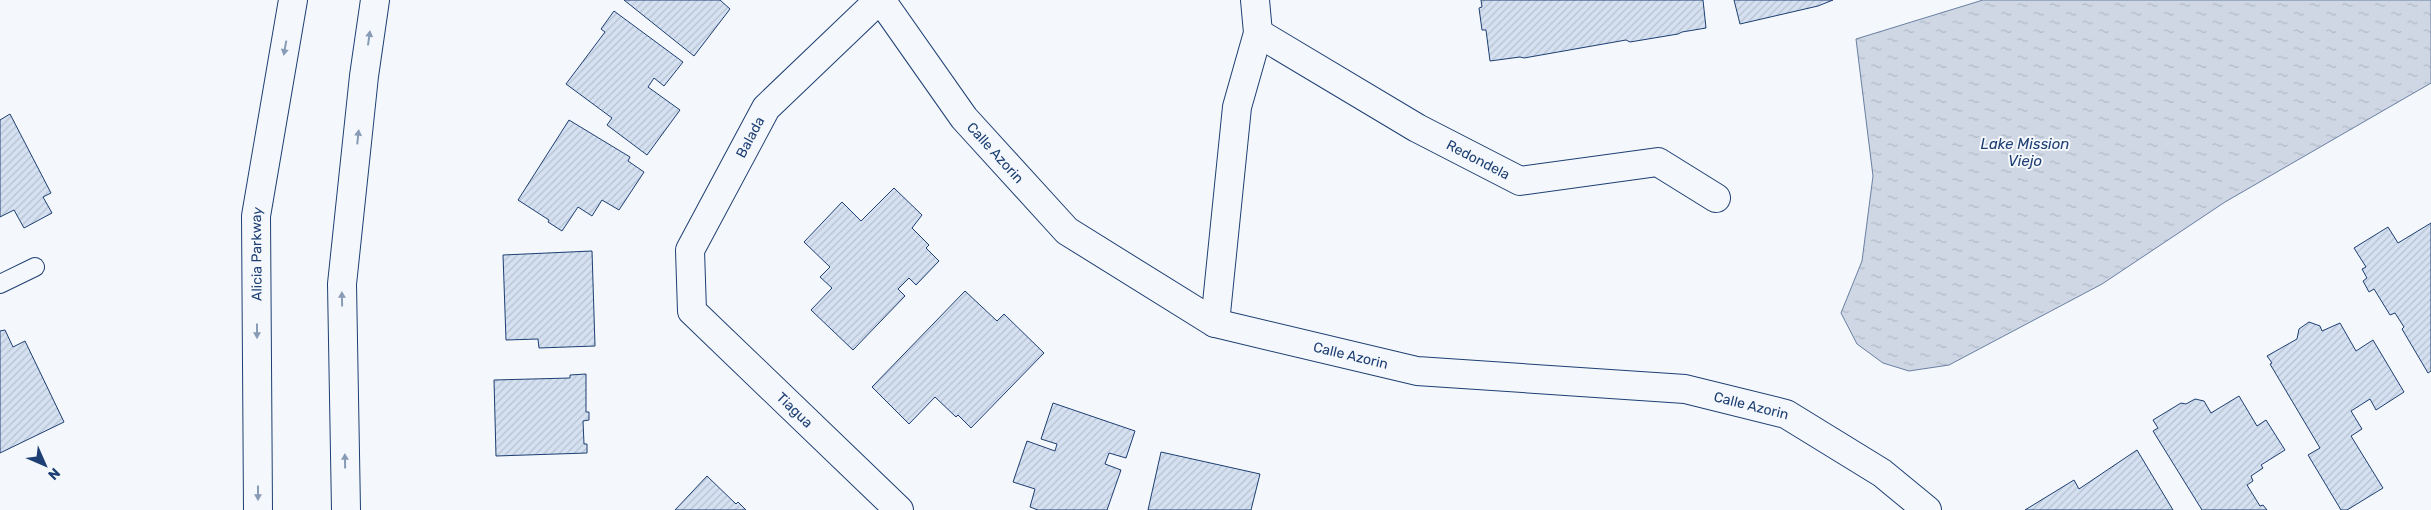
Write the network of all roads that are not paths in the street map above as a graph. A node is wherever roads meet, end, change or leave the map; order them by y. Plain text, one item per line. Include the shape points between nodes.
1 (293, 0) edge
2 (375, 0) edge
3 (880, 0) edge
4 (1254, 0) edge
5 (1258, 33) junction
6 (1716, 198) dead end
7 (35, 267) dead end
8 (0, 284) edge
9 (692, 311) joint
10 (1215, 323) junction
11 (258, 510) edge
12 (346, 510) edge
13 (899, 510) edge
14 (1927, 510) edge

1 -> 11 street, Alicia Parkway via 256,216
12 -> 2 street via 342,284
3 - 9 street, Balada via 766,108 690,250
3 - 10 street, Calle Azorin via 964,118 1067,231
4 - 5 street
5 - 6 street, Redondela via 1417,128 1520,181 1658,162
5 - 10 street via 1237,106
7 - 8 lane
9 - 13 street, Tiagua
10 - 14 street, Calle Azorin via 1417,371 1685,389 1786,414 1882,473

